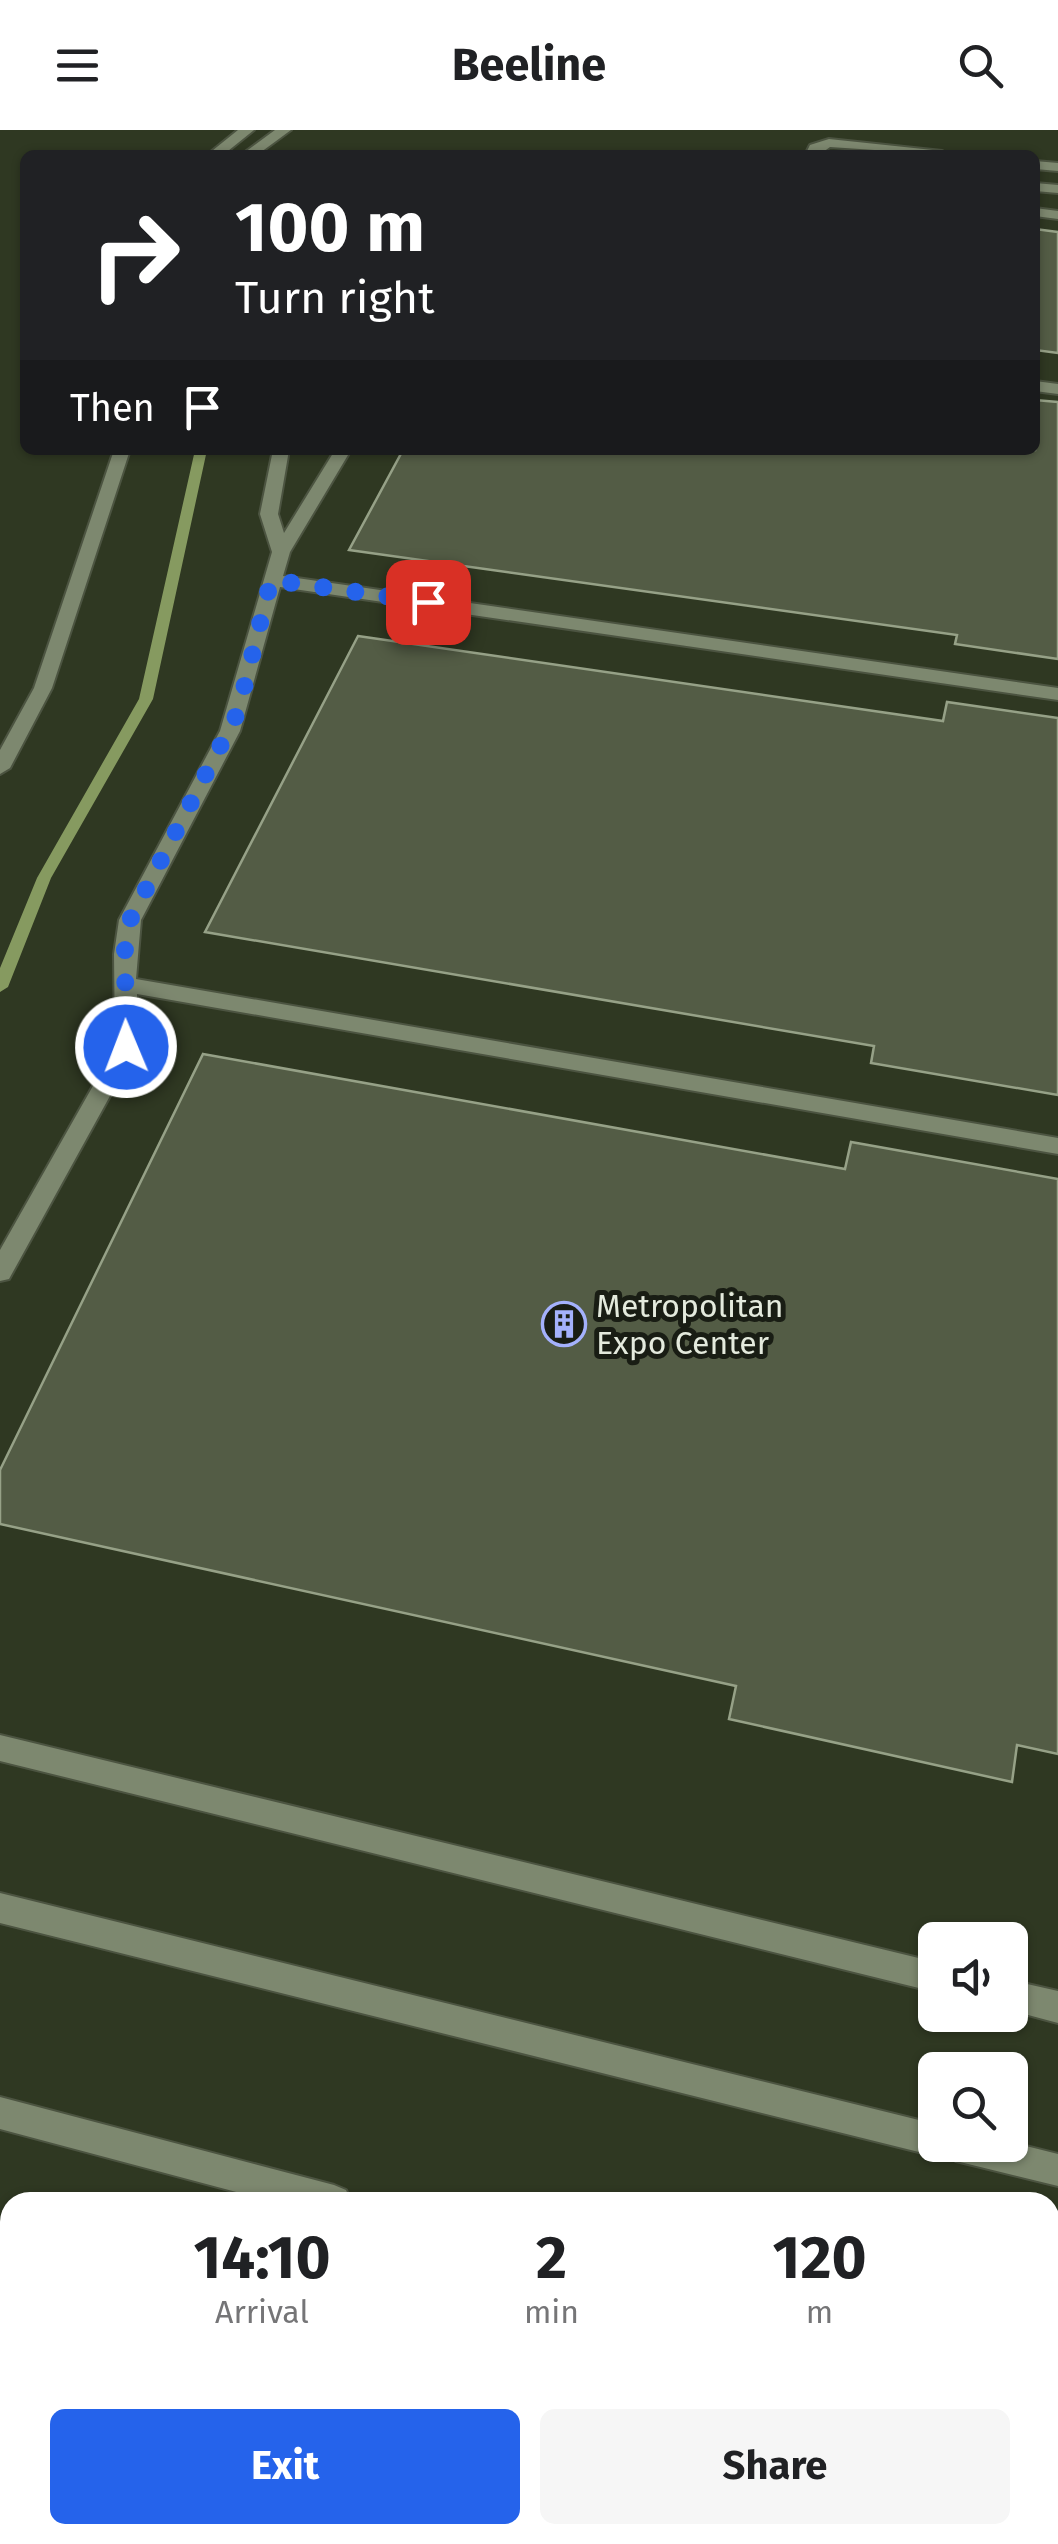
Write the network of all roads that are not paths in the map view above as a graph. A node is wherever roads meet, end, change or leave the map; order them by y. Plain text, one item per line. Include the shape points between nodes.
1 (247, 130) edge
2 (284, 130) edge
3 (221, 150) edge
4 (255, 150) edge
5 (814, 150) edge
6 (895, 150) edge
7 (120, 455) edge
8 (280, 455) edge
9 (340, 455) edge
10 (280, 552) junction
11 (271, 580) junction
12 (1058, 694) edge
13 (0, 768) edge
14 (124, 984) junction
15 (1058, 1146) edge
16 (0, 1272) edge
17 (0, 1748) edge
18 (0, 1908) edge
19 (918, 1973) edge
20 (1028, 2000) edge
21 (1058, 2007) edge
22 (0, 2113) edge
23 (918, 2136) edge
24 (1025, 2162) edge
25 (1058, 2170) edge
26 (296, 2192) edge

1 - 3 street
2 - 4 street
5 - 6 street via 830,143
7 - 13 street via 43,688
8 - 10 street via 269,514
9 - 10 street
10 - 11 street
11 - 12 street
11 - 14 street via 238,712 130,920 122,950
14 - 15 street
14 - 16 street via 126,1047
17 - 19 street
18 - 23 street
20 - 21 street
22 - 26 street
24 - 25 street

